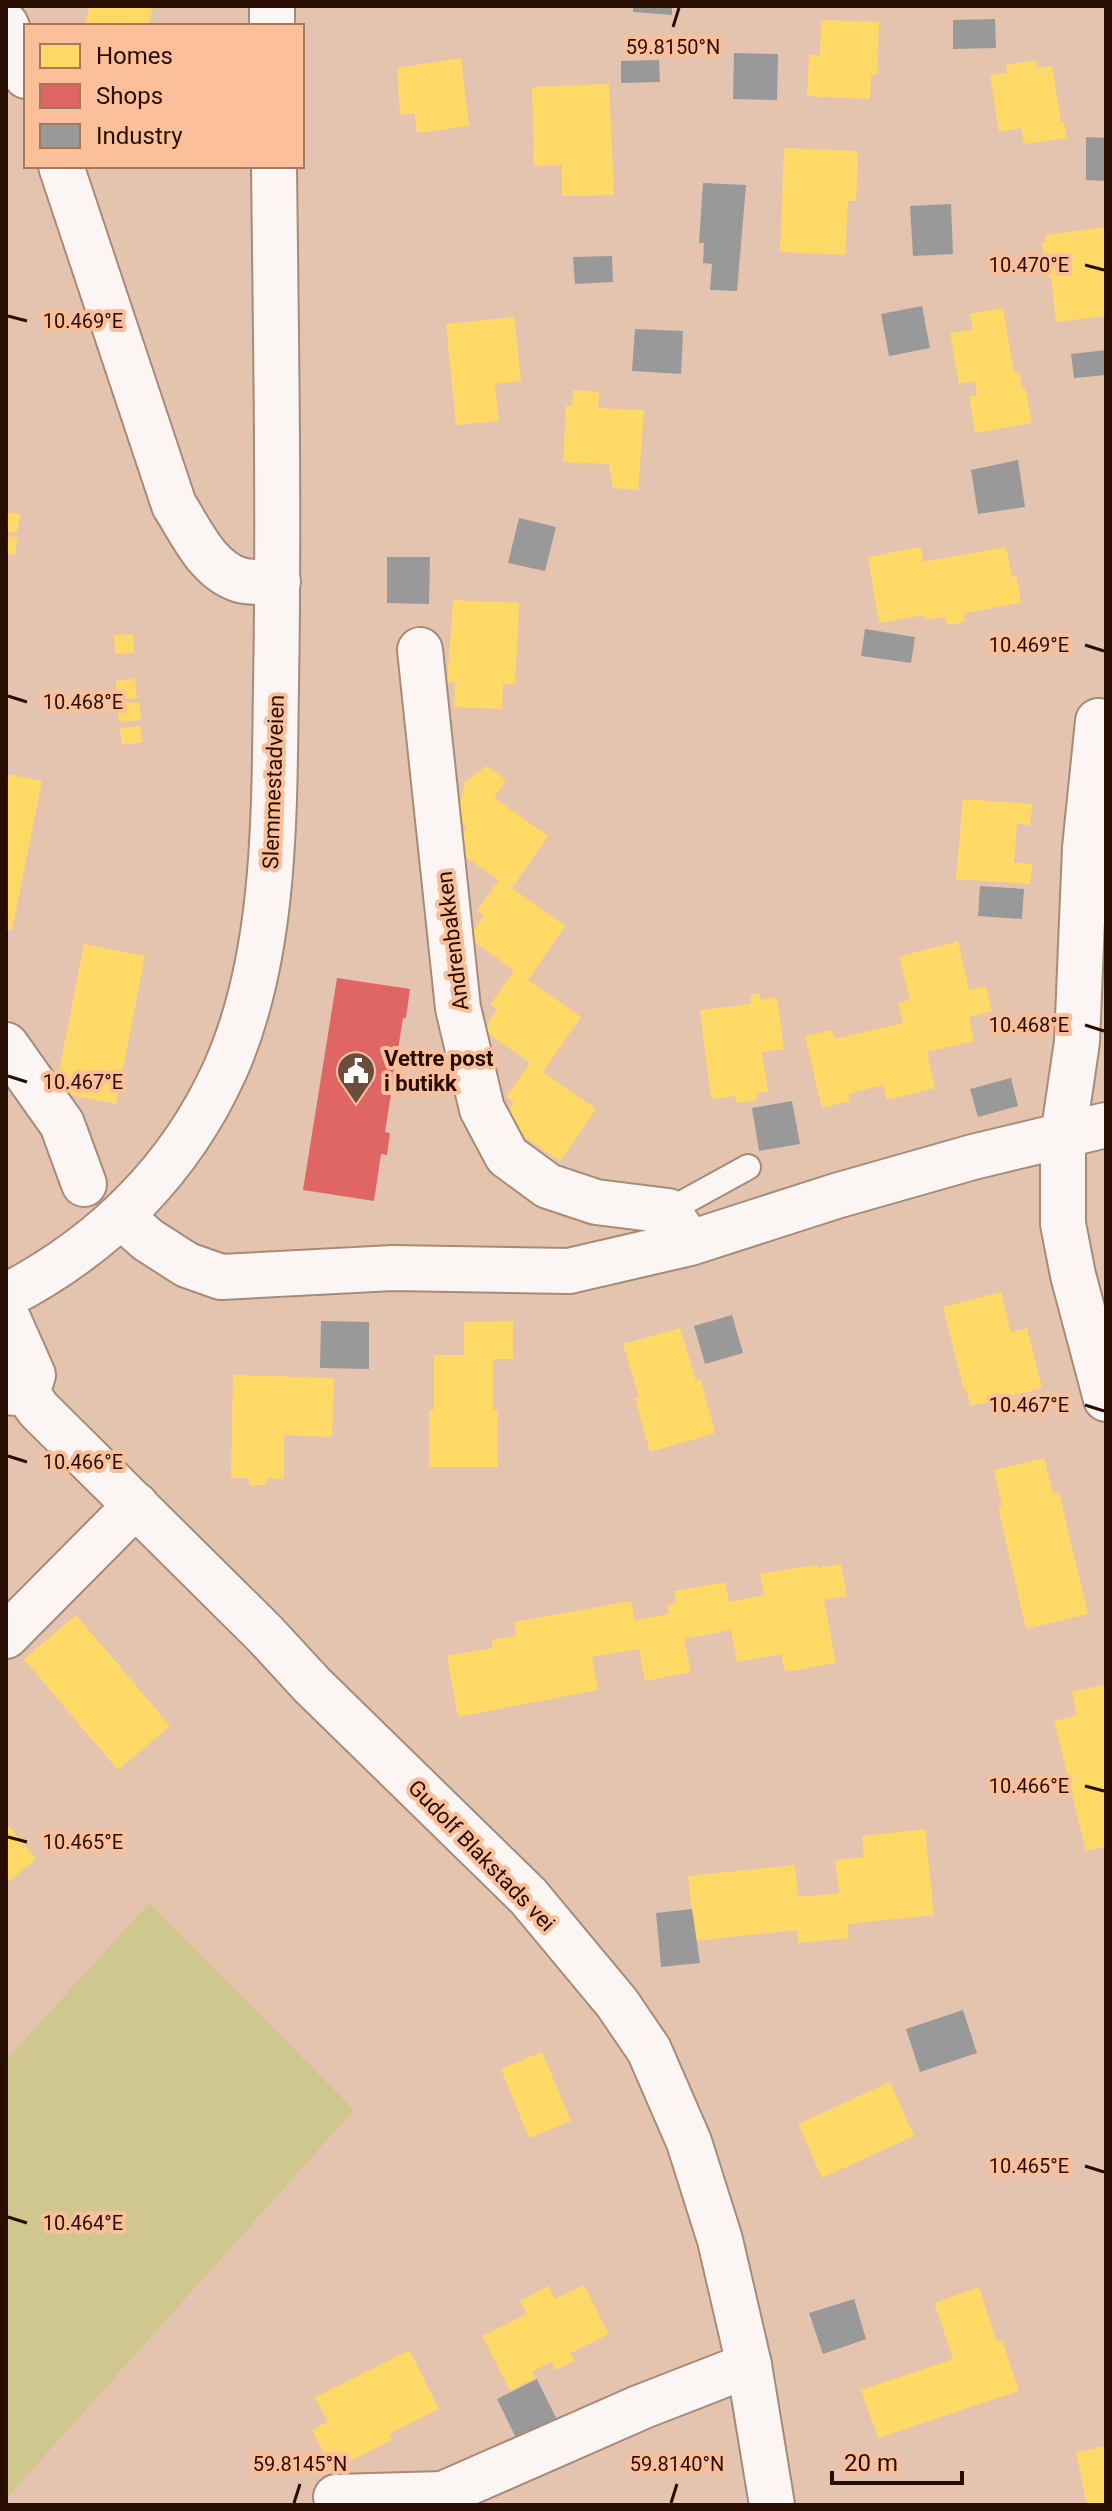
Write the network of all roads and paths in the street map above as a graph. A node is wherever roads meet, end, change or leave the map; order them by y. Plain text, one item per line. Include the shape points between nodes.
1 (6, 25) edge
2 (24, 71) edge
3 (62, 168) edge
4 (274, 168) edge
5 (278, 582) junction
6 (420, 650) dead end
7 (1098, 721) dead end
8 (6, 1045) edge
9 (1106, 1125) edge
10 (1063, 1137) junction
11 (748, 1167) dead end
12 (84, 1184) dead end
13 (122, 1217) junction
14 (679, 1227) junction
15 (6, 1296) edge
16 (6, 1314) edge
17 (17, 1393) edge
18 (1106, 1399) edge
19 (136, 1505) junction
20 (6, 1636) edge
21 (749, 2365) junction
22 (336, 2497) dead end
23 (444, 2499) edge
24 (772, 2505) edge

1 - 2 street
3 - 5 street via 174,505 204,553 223,571 241,580
4 - 5 street, Slemmestadveien
5 - 13 street, Slemmestadveien via 273,855 244,1015 226,1069 195,1128
6 - 14 street, Andrenbakken via 458,1008 482,1109 507,1156 548,1186
7 - 10 street via 1085,848 1077,1042
8 - 12 street via 62,1124
9 - 10 street, Andrenbakken
10 - 14 street, Andrenbakken via 851,1191
10 - 18 street via 1063,1224
11 - 14 lane
13 - 14 street, Andrenbakken via 187,1265 221,1277 393,1268 569,1271
13 - 15 street, Slemmestadveien via 65,1262
16 - 17 street, Gudolf Blakstads vei via 33,1375
17 - 19 street, Gudolf Blakstads vei
19 - 20 street
19 - 21 street, Gudolf Blakstads vei via 528,1896 617,2003 649,2050 689,2142 720,2240
21 - 23 street via 641,2407
21 - 24 street, Gudolf Blakstads vei
22 - 23 street

